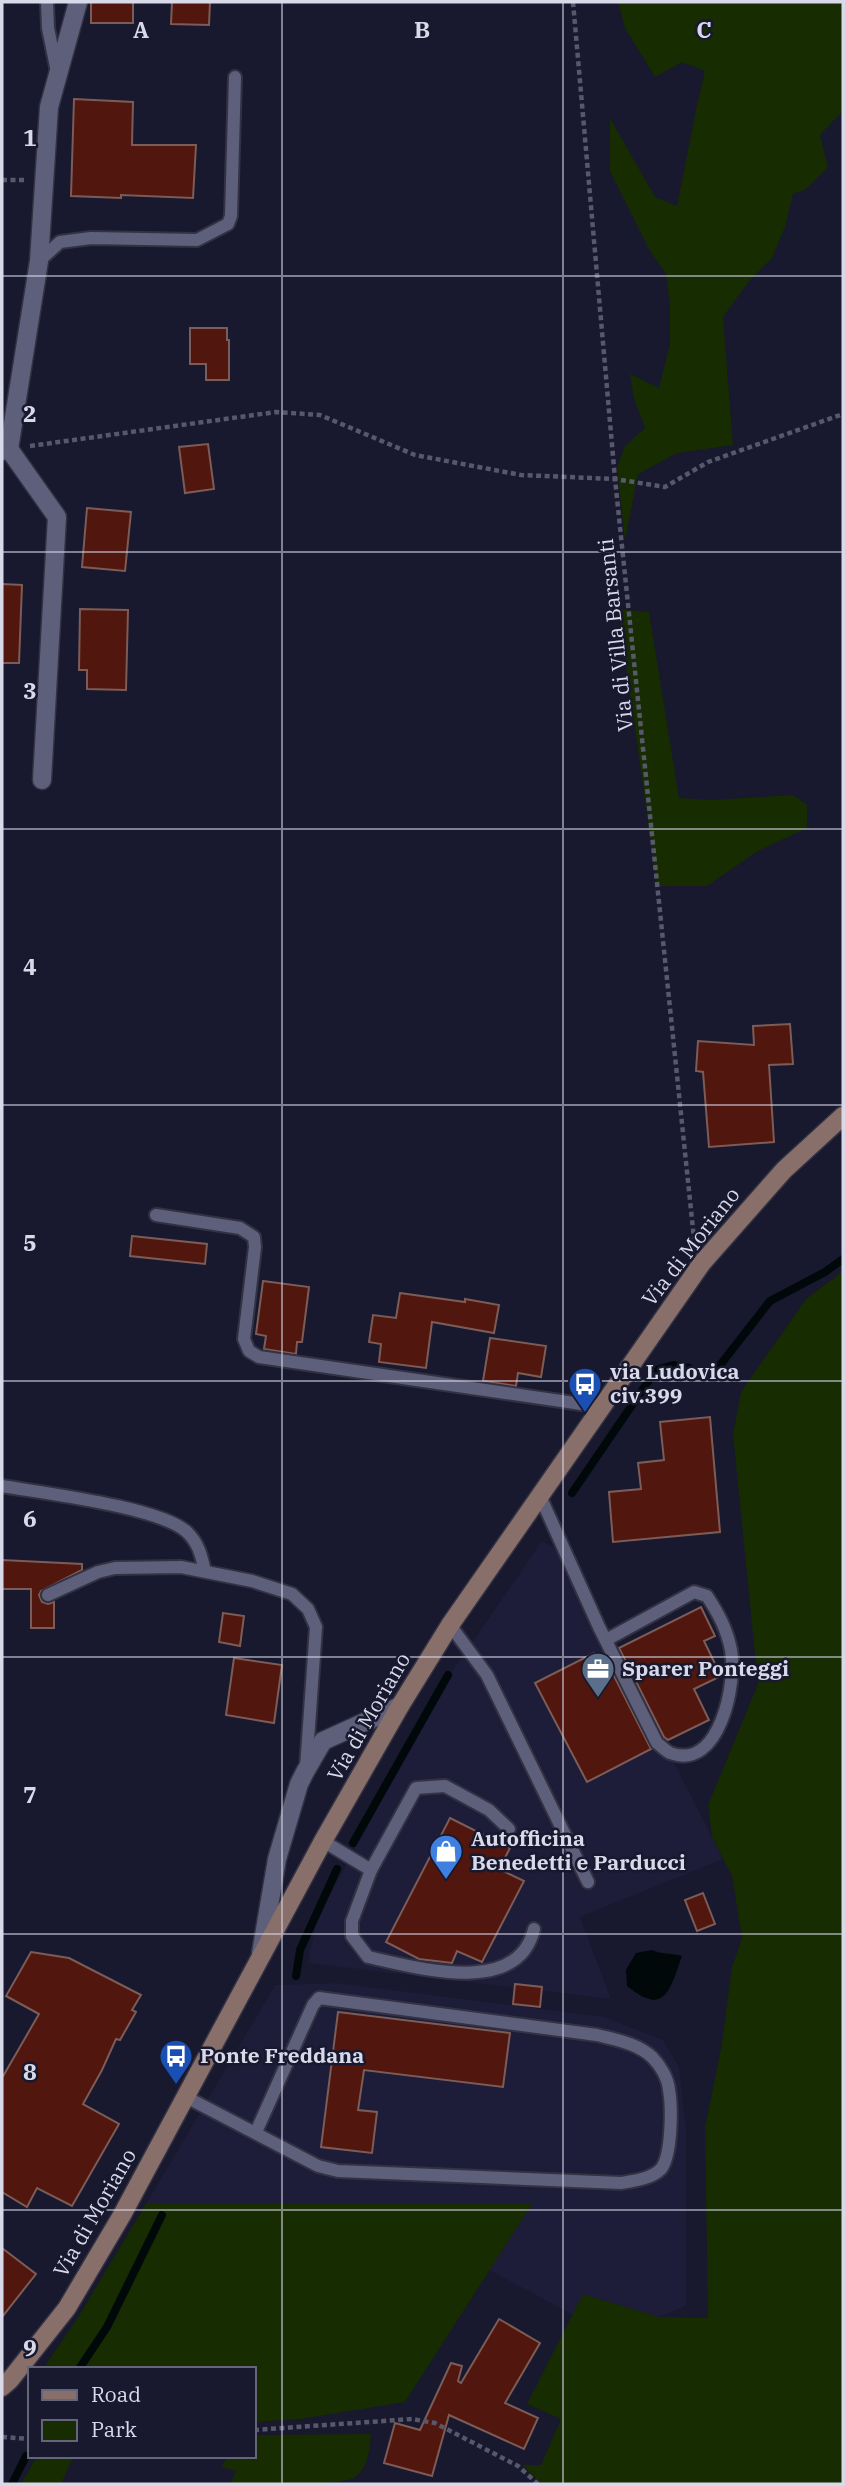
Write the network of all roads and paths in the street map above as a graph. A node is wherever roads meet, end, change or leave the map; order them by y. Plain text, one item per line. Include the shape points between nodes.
1 (47, 2) edge
2 (78, 2) edge
3 (573, 2) edge
4 (57, 72) junction
5 (235, 77) dead end
6 (39, 261) junction
7 (843, 414) edge
8 (5, 450) edge
9 (615, 479) junction
10 (42, 780) dead end
11 (843, 1116) edge
12 (156, 1215) dead end
13 (702, 1263) junction
14 (602, 1407) junction
15 (2, 1486) edge
16 (540, 1496) junction
17 (205, 1571) junction
18 (48, 1595) dead end
19 (450, 1625) junction
20 (606, 1640) junction
21 (400, 1706) junction
22 (305, 1772) junction
23 (509, 1829) dead end
24 (323, 1841) junction
25 (371, 1870) junction
26 (588, 1882) dead end
27 (534, 1929) dead end
28 (261, 1954) junction
29 (186, 2097) junction
30 (256, 2132) junction
31 (2, 2387) edge
32 (256, 2430) edge
33 (2, 2437) edge
34 (28, 2440) edge
35 (538, 2484) edge

1 - 4 lane
2 - 4 street
3 - 9 path, Via di Villa Barsanti
4 - 6 street via 49,107
5 - 6 lane via 228,224 197,240 91,238 60,242
6 - 8 street
7 - 9 path via 708,462 665,487
8 - 9 path via 276,412 320,415 415,455 521,475
8 - 10 street via 57,517
9 - 13 path, Via di Villa Barsanti via 695,1248
11 - 13 main road, Via di Moriano via 784,1170
12 - 14 lane via 240,1228 254,1237 244,1339 249,1351 259,1357
13 - 14 main road, Via di Moriano
14 - 16 main road, Via di Moriano
15 - 17 lane via 160,1517 185,1530 199,1547
16 - 19 main road, Via di Moriano
16 - 20 lane
17 - 18 lane via 115,1568
17 - 22 lane via 292,1594 308,1609 316,1627
19 - 21 main road, Via di Moriano
19 - 26 lane via 488,1675
20 - 20 lane via 657,1743 671,1753 689,1755 716,1737 731,1687 732,1652 723,1621 707,1596 694,1592
21 - 22 street via 323,1741
21 - 24 main road, Via di Moriano
22 - 28 street via 277,1858
23 - 25 lane via 489,1810 445,1786 416,1788
24 - 25 lane
24 - 28 main road, Via di Moriano
25 - 27 lane via 352,1921 352,1936 368,1957 446,1974 495,1970 523,1952
28 - 29 main road, Via di Moriano
29 - 30 lane
29 - 31 main road, Via di Moriano via 66,2308
30 - 30 lane via 318,2166 338,2171 621,2183 643,2179 660,2169 669,2153 670,2090 652,2056 634,2045 597,2035 319,1998
32 - 35 path via 412,2419 435,2423 518,2466
33 - 34 path

